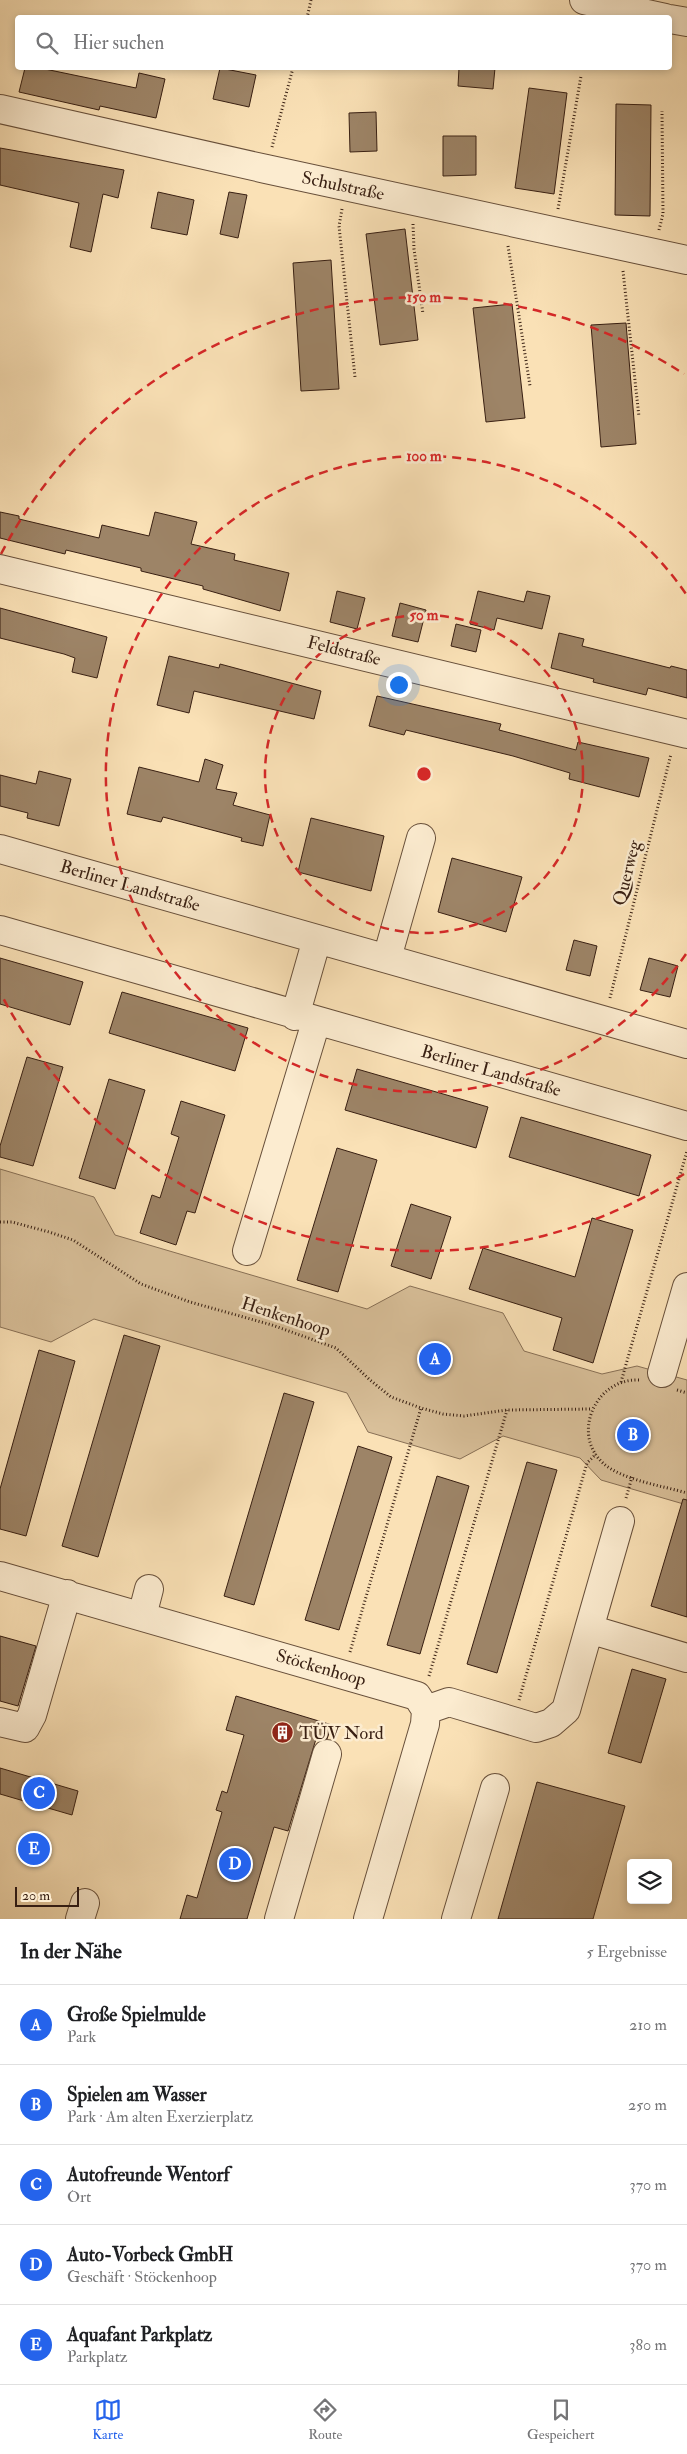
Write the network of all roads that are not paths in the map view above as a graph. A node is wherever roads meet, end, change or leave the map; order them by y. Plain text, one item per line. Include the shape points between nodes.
1 (584, 0) edge
2 (652, 15) edge
3 (672, 18) edge
4 (687, 22) edge
5 (0, 109) edge
6 (687, 260) edge
7 (0, 569) edge
8 (682, 733) edge
9 (421, 838) dead end
10 (0, 849) edge
11 (0, 930) edge
12 (317, 939) junction
13 (387, 958) junction
14 (305, 1019) junction
15 (687, 1044) edge
16 (687, 1126) edge
17 (246, 1251) dead end
18 (687, 1287) edge
19 (658, 1380) road end
20 (620, 1521) dead end
21 (0, 1576) edge
22 (149, 1589) dead end
23 (67, 1594) junction
24 (142, 1616) junction
25 (589, 1629) junction
26 (687, 1658) edge
27 (422, 1703) junction
28 (0, 1722) edge
29 (326, 1754) dead end
30 (495, 1788) dead end
31 (279, 1919) edge
32 (368, 1919) edge
33 (456, 1919) edge

1 - 2 street
3 - 4 street
5 - 6 street, Schulstraße
7 - 8 street, Feldstraße
9 - 13 street
10 - 12 street, Berliner Landstraße
11 - 14 street, Berliner Landstraße
12 - 13 street, Berliner Landstraße
12 - 14 street
13 - 15 street, Berliner Landstraße
14 - 16 street, Berliner Landstraße
14 - 17 street
18 - 19 street
20 - 25 street
21 - 23 street, Stöckenhoop
22 - 24 street
23 - 24 street, Stöckenhoop
23 - 28 street via 32,1715 25,1728
24 - 27 street, Stöckenhoop via 344,1674
25 - 26 street
25 - 27 street via 566,1710 551,1723 536,1728 449,1702
27 - 32 street via 425,1724
29 - 31 street
30 - 33 street

